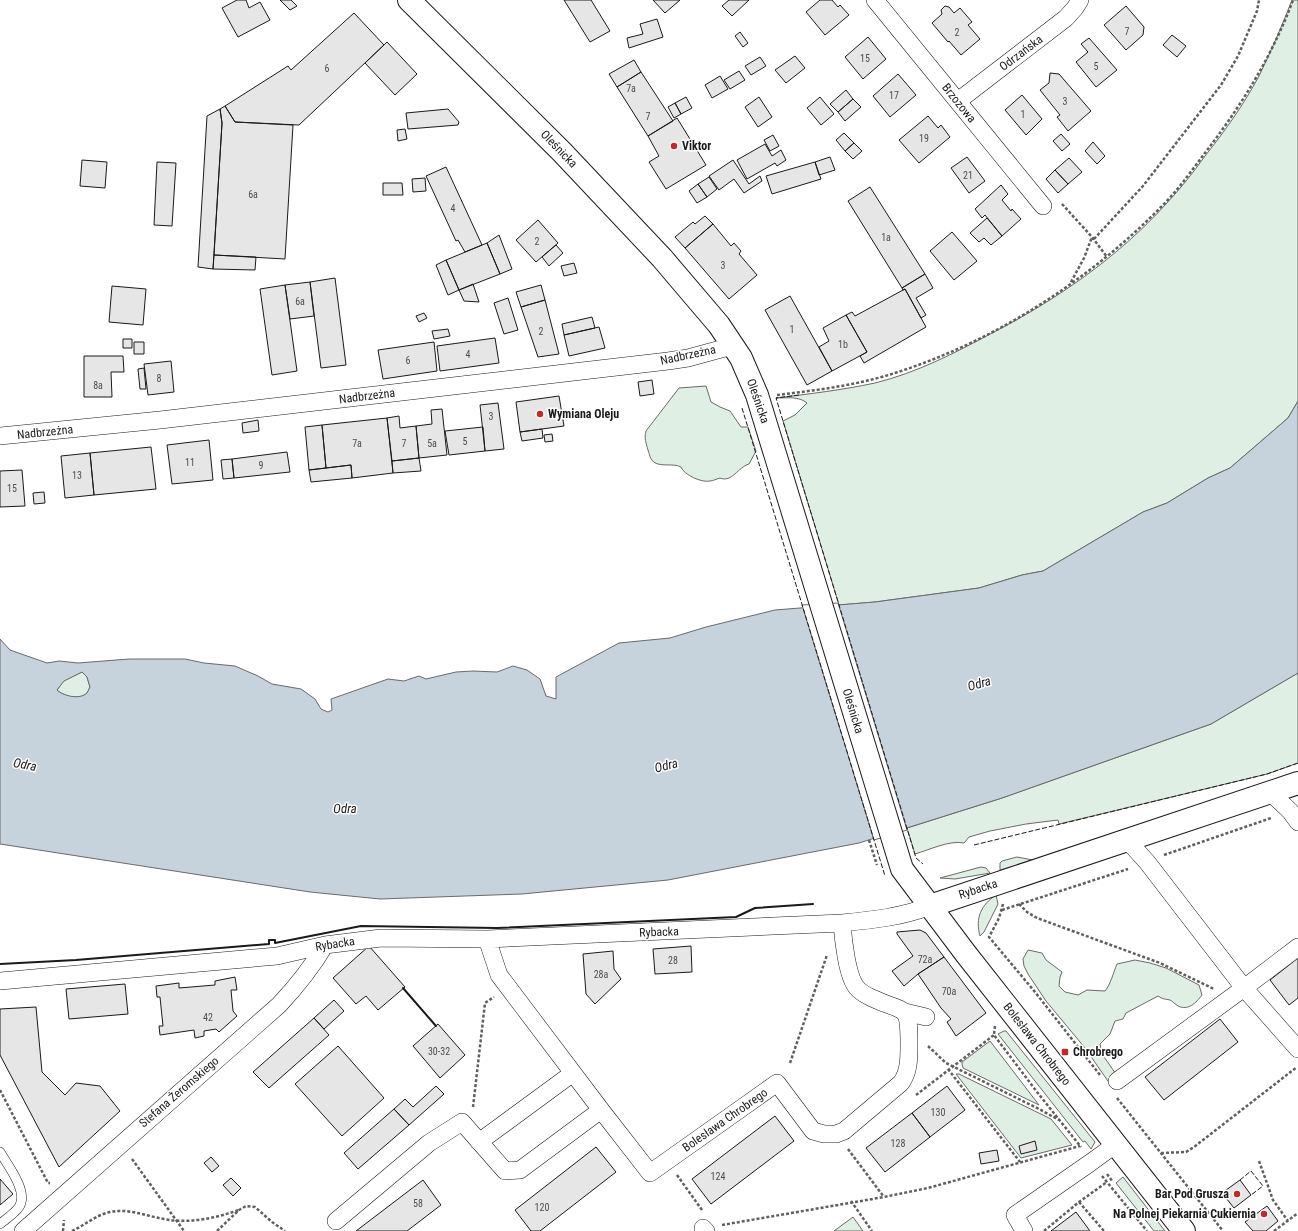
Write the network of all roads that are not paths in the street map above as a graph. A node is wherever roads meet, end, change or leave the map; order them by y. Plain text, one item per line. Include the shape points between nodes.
1 (409, 0) edge
2 (875, 0) edge
3 (1080, 0) edge
4 (958, 101) junction
5 (1043, 206) dead end
6 (732, 346) junction
7 (0, 436) edge
8 (1298, 783) edge
9 (1271, 793) junction
10 (1298, 822) edge
11 (1127, 840) junction
12 (930, 906) junction
13 (842, 923) junction
14 (487, 939) junction
15 (324, 945) junction
16 (1298, 947) edge
17 (0, 981) edge
18 (1240, 991) junction
19 (904, 1012) junction
20 (926, 1017) dead end
21 (1298, 1049) edge
22 (573, 1073) junction
23 (1115, 1087) road end
24 (601, 1110) junction
25 (479, 1142) junction
26 (1116, 1144) junction
27 (0, 1152) edge
28 (336, 1221) dead end
29 (0, 1224) edge
30 (33, 1227) edge
31 (1024, 1231) edge
32 (1184, 1231) edge

1 - 6 main road, Oleśnicka via 562,152 662,258 719,325
2 - 4 street, Brzozowa
3 - 4 street, Odrzańska via 1066,18
4 - 5 street, Brzozowa
6 - 7 street, Nadbrzeżna via 668,361
6 - 12 main road, Oleśnicka via 741,358 752,383 766,425 902,868
8 - 9 main road, Rybacka
9 - 10 street
9 - 11 main road, Rybacka
11 - 12 main road, Rybacka
11 - 18 street via 1147,862
12 - 13 street, Rybacka via 897,916
12 - 26 main road, Bolesława Chrobrego
13 - 14 street, Rybacka
13 - 19 street via 846,956 854,985 874,999
14 - 15 street, Rybacka via 381,938
14 - 22 street, Bolesława Chrobrego via 499,975
15 - 17 street, Rybacka via 276,956
15 - 30 street, Stefana Żeromskiego via 296,987 278,1005
16 - 18 street
18 - 21 street
18 - 23 street
19 - 20 street
19 - 24 street, Bolesława Chrobrego via 909,1024 909,1064 904,1078 844,1132 824,1134 813,1131 777,1083 650,1173
22 - 24 street, Bolesława Chrobrego
22 - 25 street
24 - 25 street via 520,1170 505,1171
25 - 28 street via 462,1122 429,1143
26 - 31 street via 1015,1215
26 - 32 main road, Bolesława Chrobrego
27 - 29 lane via 22,1193 18,1208

